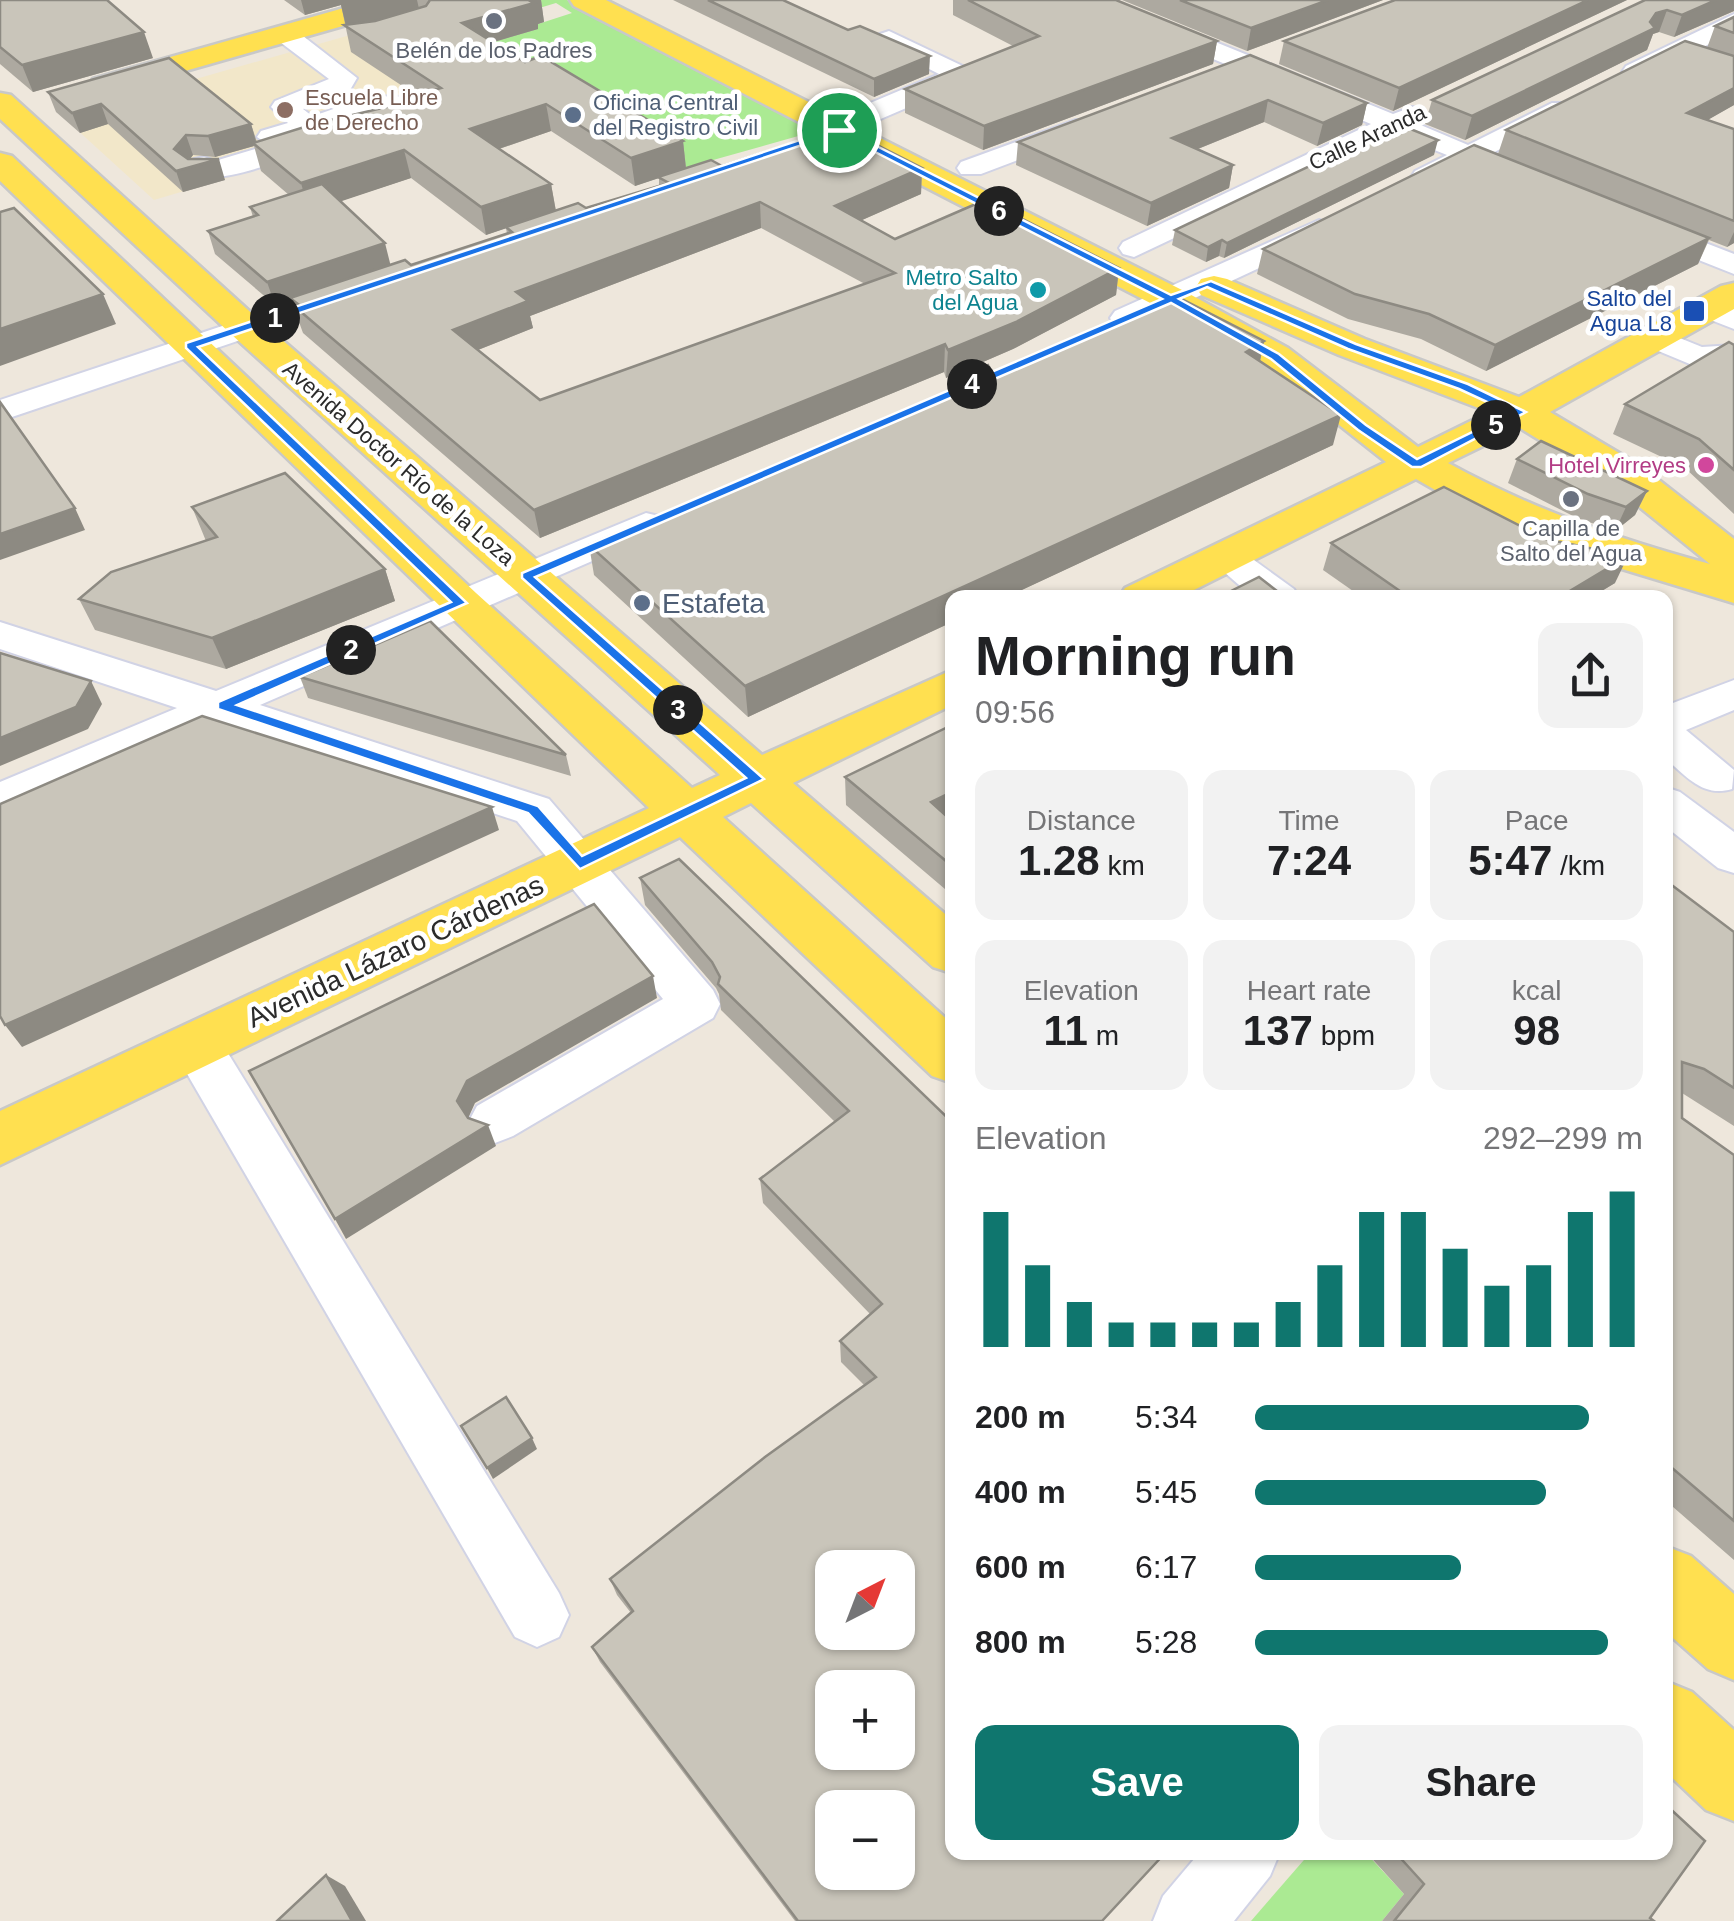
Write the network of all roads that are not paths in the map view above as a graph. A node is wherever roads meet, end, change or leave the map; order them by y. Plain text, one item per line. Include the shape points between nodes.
1 (403, 0) edge
2 (584, 0) edge
3 (634, 0) edge
4 (1167, 0) edge
5 (1101, 4) edge
6 (1734, 22) edge
7 (316, 25) junction
8 (284, 34) junction
9 (1642, 38) edge
10 (889, 39) edge
11 (350, 44) edge
12 (1281, 51) edge
13 (1676, 51) junction
14 (1705, 62) edge
15 (1247, 64) junction
16 (1210, 78) edge
17 (83, 92) edge
18 (47, 102) edge
19 (284, 107) junction
20 (1430, 107) dead end
21 (4, 110) edge
22 (252, 116) dead end
23 (1100, 119) edge
24 (852, 122) junction
25 (1395, 123) junction
26 (316, 131) junction
27 (271, 137) edge
28 (801, 142) edge
29 (1470, 155) junction
30 (0, 163) edge
31 (204, 165) edge
32 (971, 168) junction
33 (1506, 170) edge
34 (1400, 189) edge
35 (1611, 214) edge
36 (1348, 215) edge
37 (1134, 248) junction
38 (1734, 265) edge
39 (390, 279) edge
40 (1207, 283) junction
41 (1171, 299) junction
42 (1726, 307) edge
43 (246, 327) junction
44 (1099, 330) edge
45 (1655, 338) junction
46 (190, 346) junction
47 (1734, 355) edge
48 (0, 410) edge
49 (1520, 412) junction
50 (1416, 464) junction
51 (670, 514) edge
52 (1227, 558) junction
53 (1734, 561) edge
54 (526, 576) junction
55 (1734, 589) edge
56 (1158, 590) edge
57 (1269, 590) edge
58 (460, 603) junction
59 (0, 635) edge
60 (945, 689) edge
61 (1734, 694) edge
62 (223, 706) junction
63 (1673, 719) edge
64 (1673, 741) edge
65 (757, 779) junction
66 (1728, 780) edge
67 (0, 800) edge
68 (1673, 809) edge
69 (686, 813) junction
70 (1734, 856) edge
71 (580, 864) junction
72 (945, 946) edge
73 (197, 1046) junction
74 (945, 1053) edge
75 (495, 1121) dead end
76 (5, 1126) edge
77 (1673, 1589) edge
78 (537, 1615) dead end
79 (1734, 1643) edge
80 (1673, 1726) edge
81 (1734, 1782) edge
82 (1239, 1860) edge
83 (1188, 1921) edge

1 - 7 main road
2 - 24 main road
3 - 24 main road
4 - 5 street
5 - 15 street
6 - 13 street
7 - 8 main road
7 - 11 street
8 - 17 main road
8 - 19 street via 344,82
9 - 13 street
10 - 24 street via 960,75
12 - 15 street
13 - 14 street
13 - 29 street
15 - 16 street
15 - 25 street
18 - 21 main road
19 - 22 street
19 - 26 street
20 - 25 street, Calle Aranda
21 - 43 main road, Avenida Doctor Río de la Loza
23 - 32 street
24 - 28 street
24 - 32 main road
24 - 41 main road
25 - 29 street
25 - 37 street, Calle Aranda
26 - 27 street
26 - 31 street via 208,172 199,169
29 - 33 street
29 - 34 street
30 - 46 main road, Avenida Doctor Río de la Loza
32 - 37 main road
35 - 38 street
36 - 40 street
37 - 40 main road
39 - 43 street
40 - 41 street
40 - 49 main road
41 - 44 street
41 - 50 main road via 1275,356
42 - 45 main road
43 - 46 street
43 - 54 main road, Avenida Doctor Río de la Loza
45 - 47 street via 1697,357
45 - 49 main road
46 - 48 street
46 - 58 main road, Avenida Doctor Río de la Loza
49 - 50 main road
49 - 53 main road via 1626,475
50 - 52 main road
50 - 55 main road via 1529,522
51 - 54 street
52 - 56 main road
52 - 57 street
54 - 58 street
54 - 65 main road, Avenida Doctor Río de la Loza
58 - 62 street
58 - 69 main road, Avenida Doctor Río de la Loza
59 - 62 street
60 - 65 main road, Avenida Lázaro Cárdenas
61 - 63 street
62 - 67 street
62 - 71 street via 533,810
64 - 66 street
65 - 69 main road, Avenida Lázaro Cárdenas
65 - 72 main road, Avenida Doctor Río de la Loza
68 - 70 street
69 - 71 main road, Avenida Lázaro Cárdenas
69 - 74 main road, Avenida Doctor Río de la Loza
71 - 73 main road, Avenida Lázaro Cárdenas
71 - 75 street via 696,1004
73 - 76 main road, Avenida Lázaro Cárdenas
73 - 78 street
77 - 79 main road
80 - 81 main road
82 - 83 street

